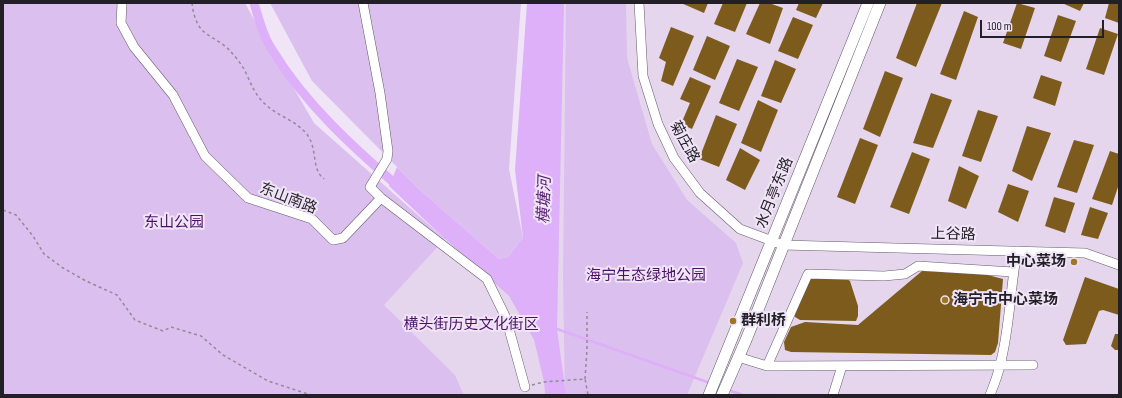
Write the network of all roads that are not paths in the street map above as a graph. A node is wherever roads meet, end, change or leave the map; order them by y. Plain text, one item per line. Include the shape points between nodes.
1 (122, 3) edge
2 (363, 3) edge
3 (639, 3) edge
4 (868, 3) edge
5 (880, 3) edge
6 (381, 198) junction
7 (772, 240) junction
8 (783, 245) junction
9 (1017, 251) junction
10 (1119, 265) edge
11 (1013, 272) junction
12 (738, 357) junction
13 (1033, 365) dead end
14 (767, 366) junction
15 (842, 366) junction
16 (1000, 366) junction
17 (525, 388) road end
18 (834, 394) edge
19 (709, 395) edge
20 (722, 395) edge
21 (990, 395) edge

1 - 6 street, 东山南路 via 121,23 134,47 173,95 205,156 248,198 312,219 333,240 343,238
2 - 6 street via 388,150 387,159 370,187
3 - 7 street, 菊庄路 via 643,76 658,124 674,158 700,193 740,229
4 - 7 main road, 水月亭东路
5 - 8 main road, 水月亭东路
6 - 17 street via 487,280 506,318
7 - 8 street, 菊庄路
7 - 19 main road, 水月亭东路
8 - 9 street, 上谷路
8 - 12 main road, 水月亭东路
9 - 10 street, 上谷路 via 1085,253
9 - 11 street
11 - 14 street via 918,266 905,274 884,276 808,274
11 - 16 street
12 - 14 street
12 - 20 main road, 水月亭东路
13 - 16 street
14 - 15 street
15 - 16 street
15 - 18 street
16 - 21 street

